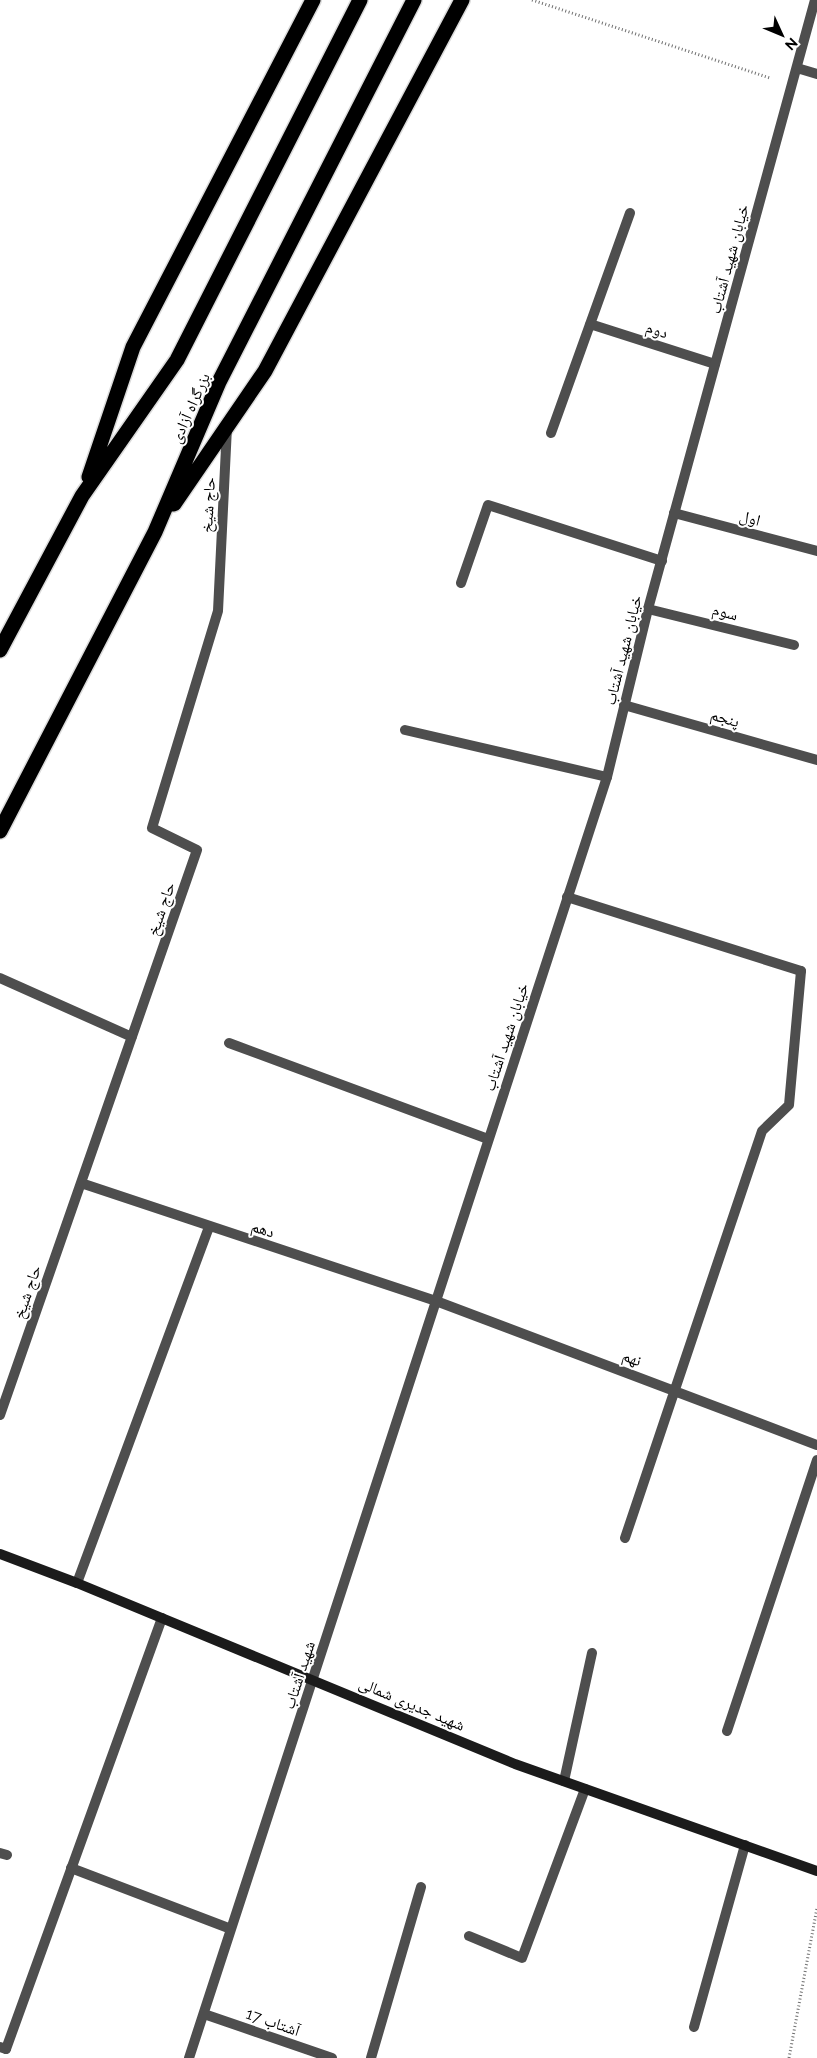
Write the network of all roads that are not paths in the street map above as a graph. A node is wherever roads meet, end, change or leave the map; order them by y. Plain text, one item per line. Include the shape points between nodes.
1 (313, 0) edge
2 (360, 0) edge
3 (414, 0) edge
4 (462, 0) edge
5 (815, 0) edge
6 (797, 68) junction
7 (817, 74) edge
8 (630, 213) dead end
9 (590, 324) junction
10 (715, 364) junction
11 (228, 426) junction
12 (551, 433) dead end
13 (82, 496) junction
14 (674, 513) junction
15 (155, 532) junction
16 (817, 551) edge
17 (662, 561) junction
18 (460, 583) dead end
19 (648, 609) junction
20 (794, 645) dead end
21 (0, 650) edge
22 (624, 705) junction
23 (405, 730) dead end
24 (817, 760) edge
25 (606, 777) junction
26 (0, 831) edge
27 (567, 898) junction
28 (0, 978) edge
29 (132, 1037) junction
30 (229, 1043) dead end
31 (488, 1139) junction
32 (81, 1183) junction
33 (209, 1227) junction
34 (436, 1301) junction
35 (675, 1391) junction
36 (0, 1415) edge
37 (817, 1444) edge
38 (817, 1460) edge
39 (625, 1538) dead end
40 (0, 1554) edge
41 (78, 1583) junction
42 (162, 1618) junction
43 (592, 1653) dead end
44 (313, 1680) junction
45 (727, 1731) dead end
46 (564, 1781) junction
47 (585, 1789) junction
48 (745, 1845) junction
49 (71, 1868) junction
50 (817, 1871) edge
51 (421, 1887) dead end
52 (231, 1929) junction
53 (469, 1936) dead end
54 (204, 2014) junction
55 (694, 2027) dead end
56 (3, 2048) edge
57 (189, 2058) edge
58 (332, 2058) edge
59 (370, 2058) edge

1 - 13 highway via 134,346
2 - 13 highway, بزرگراه آزادی via 177,360
3 - 15 highway, بزرگراه آزادی via 219,382
4 - 11 highway via 265,371
5 - 6 street, خیابان شهید آشتاب
6 - 7 street
6 - 10 street, خیابان شهید آشتاب
8 - 9 street
9 - 10 street, دوم
9 - 12 street
10 - 14 street, خیابان شهید آشتاب
11 - 15 highway
11 - 29 street, حاج شیخ via 218,611 152,828 197,850
13 - 21 highway, بزرگراه آزادی
14 - 16 street, اول
14 - 17 street, خیابان شهید آشتاب
15 - 26 highway, بزرگراه آزادی
17 - 18 street via 488,505
17 - 19 street, خیابان شهید آشتاب
19 - 20 street, سوم
19 - 22 street, خیابان شهید آشتاب
22 - 24 street, پنجم
22 - 25 street, خیابان شهید آشتاب
23 - 25 street
25 - 27 street, خیابان شهید آشتاب
27 - 31 street, خیابان شهید آشتاب
27 - 35 street via 801,971 789,1105 762,1131
28 - 29 street
29 - 32 street, حاج شیخ
30 - 31 street
31 - 34 street, خیابان شهید آشتاب
32 - 33 street, دهم
32 - 36 street, حاج شیخ
33 - 34 street, دهم
33 - 41 street
34 - 35 street, نهم
34 - 44 street, شهید آشتاب
35 - 37 street, نهم
35 - 39 street
38 - 45 street
40 - 41 main road, شهید جدیری شمالی
41 - 42 main road, شهید جدیری شمالی
42 - 44 main road, شهید جدیری شمالی
42 - 49 street
43 - 46 street
44 - 46 main road, شهید جدیری شمالی via 515,1764
44 - 52 street, شهید آشتاب
46 - 47 main road, شهید جدیری شمالی
47 - 48 main road, شهید جدیری شمالی
47 - 53 street via 522,1958
48 - 50 main road, شهید جدیری شمالی
48 - 55 street
49 - 52 street
49 - 56 street
51 - 59 street
52 - 54 street, شهید آشتاب
54 - 57 street, شهید آشتاب
54 - 58 street, آشتاب 17

